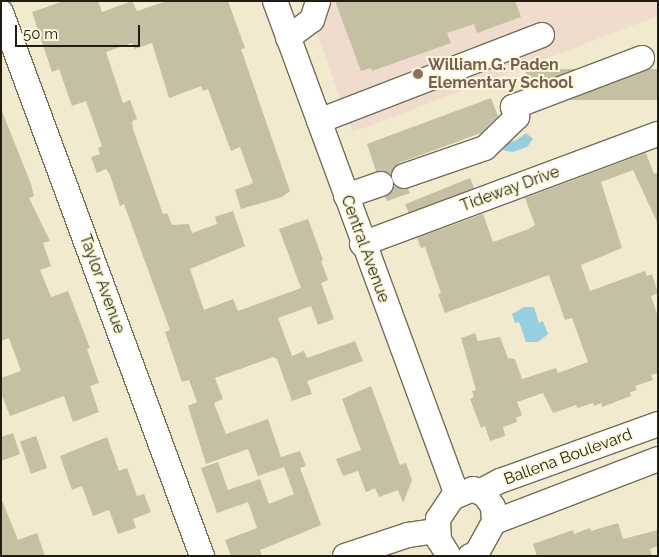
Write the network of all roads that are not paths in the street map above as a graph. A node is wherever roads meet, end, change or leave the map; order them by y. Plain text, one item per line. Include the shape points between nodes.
1 (275, 1) edge
2 (318, 1) edge
3 (1, 12) edge
4 (542, 35) dead end
5 (288, 38) junction
6 (642, 58) dead end
7 (319, 121) junction
8 (658, 134) edge
9 (404, 176) dead end
10 (381, 184) dead end
11 (346, 196) junction
12 (362, 244) junction
13 (658, 424) edge
14 (658, 459) edge
15 (468, 494) junction
16 (494, 522) junction
17 (437, 531) junction
18 (474, 555) edge
19 (202, 556) edge
20 (345, 556) edge
21 (449, 556) edge

1 - 5 street, Central Avenue
2 - 5 street via 312,20
3 - 19 street, Taylor Avenue
4 - 7 street
5 - 7 street, Central Avenue
6 - 9 street via 513,107 517,117 485,148
7 - 11 street, Central Avenue
8 - 12 street, Tideway Drive
10 - 11 street
11 - 12 street, Central Avenue
12 - 15 street, Central Avenue
13 - 15 street, Ballena Boulevard
14 - 16 street, Ballena Boulevard
15 - 16 street, Central Avenue via 485,495 493,507
15 - 17 street via 443,508
16 - 18 street
17 - 20 street via 408,535
17 - 21 street via 443,550

